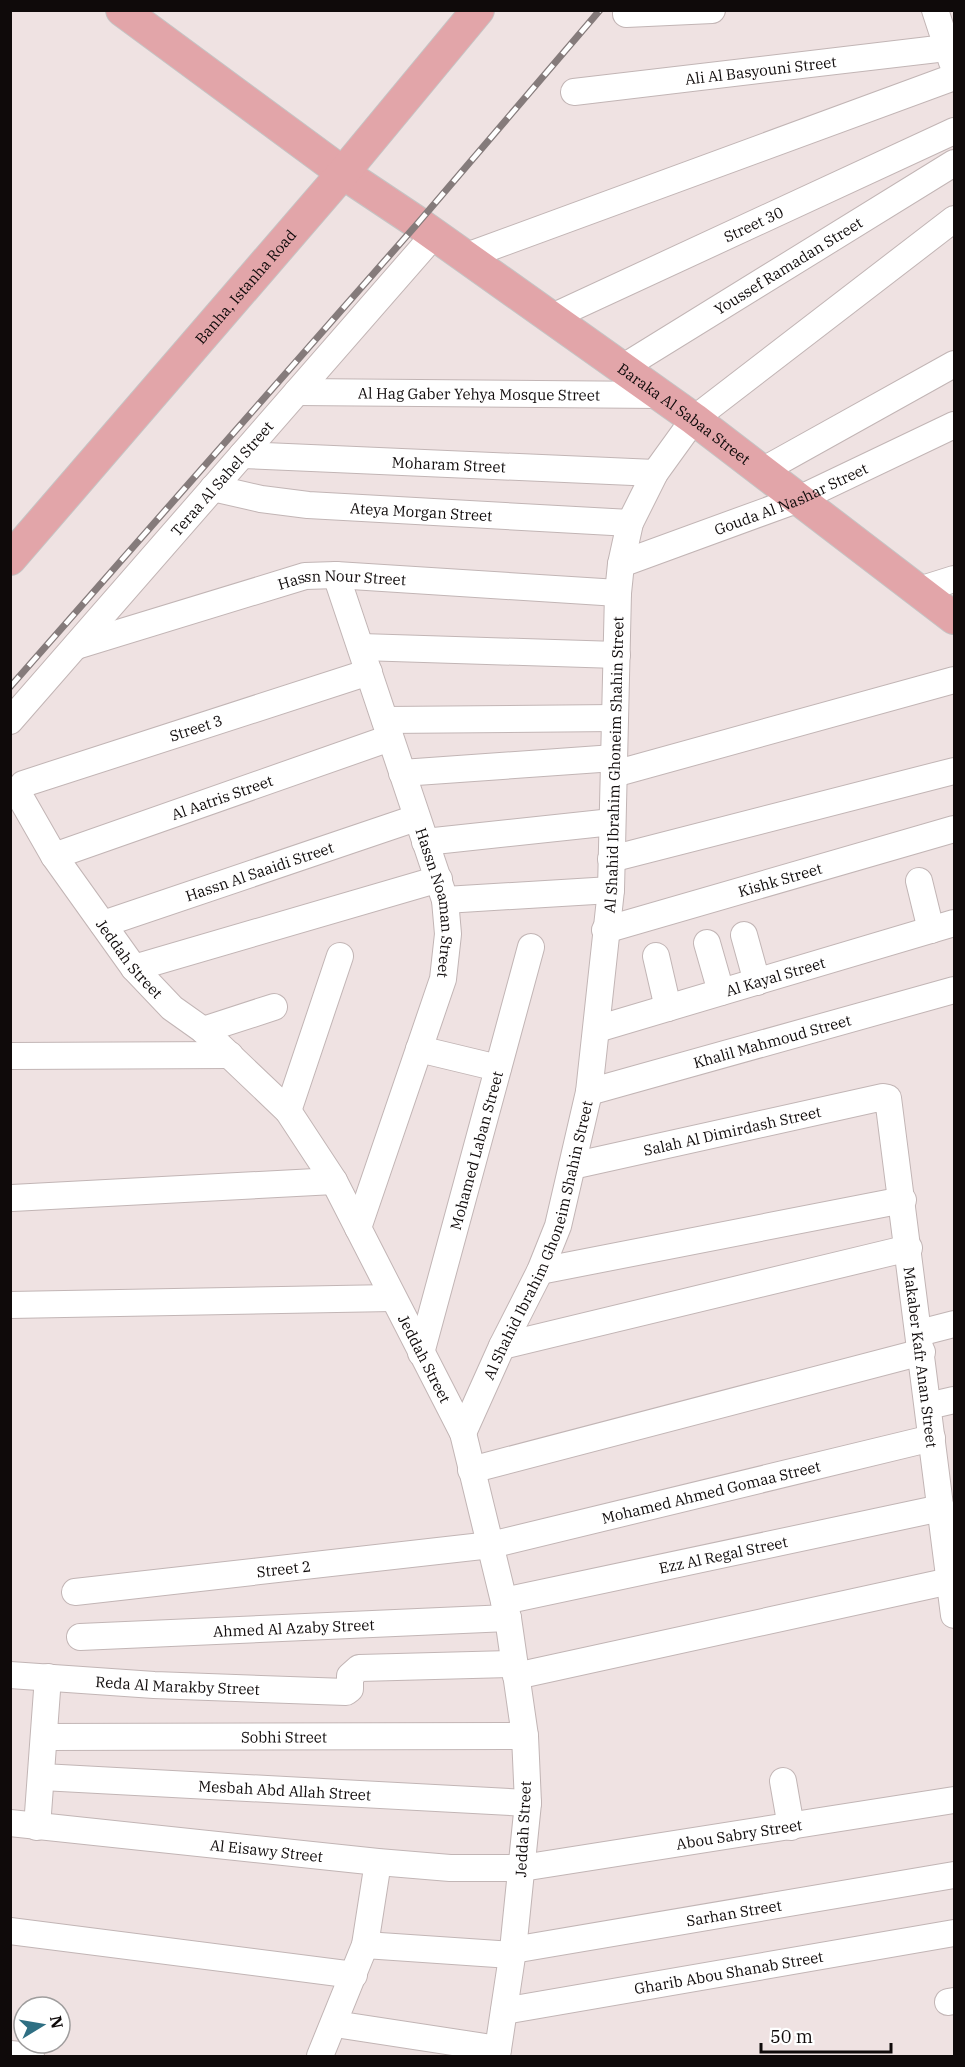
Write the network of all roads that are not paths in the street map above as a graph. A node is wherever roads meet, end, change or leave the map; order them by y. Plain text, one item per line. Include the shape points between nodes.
1 (122, 10) edge
2 (478, 10) edge
3 (712, 10) edge
4 (935, 10) edge
5 (626, 14) dead end
6 (950, 58) edge
7 (954, 77) edge
8 (574, 92) dead end
9 (954, 131) edge
10 (954, 163) edge
11 (351, 178) junction
12 (954, 219) edge
13 (434, 235) junction
14 (464, 257) junction
15 (550, 318) junction
16 (954, 364) edge
17 (622, 368) junction
18 (297, 392) junction
19 (660, 395) junction
20 (694, 419) junction
21 (954, 425) edge
22 (242, 455) junction
23 (762, 471) junction
24 (655, 473) junction
25 (213, 488) junction
26 (799, 499) junction
27 (630, 523) junction
28 (10, 559) edge
29 (621, 564) junction
30 (336, 575) junction
31 (954, 579) edge
32 (919, 591) junction
33 (618, 593) junction
34 (954, 618) edge
35 (76, 646) junction
36 (361, 647) junction
37 (616, 655) junction
38 (369, 672) junction
39 (954, 680) edge
40 (615, 718) junction
41 (10, 721) edge
42 (387, 729) junction
43 (614, 766) junction
44 (954, 771) edge
45 (402, 772) junction
46 (23, 784) joint
47 (416, 818) junction
48 (612, 822) junction
49 (954, 829) edge
50 (424, 842) junction
51 (54, 856) junction
52 (611, 859) junction
53 (919, 881) dead end
54 (442, 890) junction
55 (611, 890) junction
56 (103, 924) junction
57 (943, 927) edge
58 (605, 930) junction
59 (744, 935) dead end
60 (707, 943) dead end
61 (531, 947) dead end
62 (340, 956) dead end
63 (656, 956) dead end
64 (134, 968) junction
65 (757, 982) junction
66 (954, 990) edge
67 (721, 992) junction
68 (274, 1007) dead end
69 (668, 1008) junction
70 (597, 1029) junction
71 (202, 1030) junction
72 (419, 1049) junction
73 (230, 1055) junction
74 (10, 1056) edge
75 (498, 1068) junction
76 (589, 1092) junction
77 (890, 1100) joint
78 (288, 1111) junction
79 (572, 1166) junction
80 (334, 1181) junction
81 (12, 1198) edge
82 (903, 1200) junction
83 (358, 1228) junction
84 (909, 1248) junction
85 (540, 1272) junction
86 (392, 1298) junction
87 (10, 1305) edge
88 (954, 1324) edge
89 (920, 1342) junction
90 (501, 1346) junction
91 (421, 1353) junction
92 (954, 1400) edge
93 (928, 1406) junction
94 (463, 1433) junction
95 (932, 1438) junction
96 (471, 1470) junction
97 (946, 1475) edge
98 (941, 1508) junction
99 (950, 1537) edge
100 (491, 1545) junction
101 (75, 1592) dead end
102 (953, 1595) edge
103 (506, 1610) junction
104 (80, 1637) dead end
105 (515, 1670) junction
106 (10, 1675) edge
107 (48, 1677) junction
108 (525, 1736) junction
109 (44, 1737) junction
110 (42, 1777) junction
111 (783, 1780) dead end
112 (954, 1800) edge
113 (528, 1803) junction
114 (10, 1823) edge
115 (37, 1827) junction
116 (791, 1827) junction
117 (378, 1862) junction
118 (522, 1868) junction
119 (954, 1875) edge
120 (10, 1930) edge
121 (954, 1933) edge
122 (365, 1946) junction
123 (512, 1953) junction
124 (354, 1975) junction
125 (504, 2011) junction
126 (335, 2024) junction
127 (498, 2053) edge
128 (10, 2054) edge
129 (31, 2056) edge
130 (320, 2056) edge

1 - 11 main road, Baraka Al Sabaa Street
2 - 11 main road, Banha, Istanha Road
3 - 5 street
4 - 6 street
6 - 8 street, Ali Al Basyouni Street
7 - 14 street
9 - 15 street, Street 30
10 - 17 street, Youssef Ramadan Street
11 - 13 main road, Baraka Al Sabaa Street
11 - 28 main road, Banha, Istanha Road
12 - 20 street, Al Shahid Ibrahim Ghoneim Shahin Street
13 - 14 main road, Baraka Al Sabaa Street
13 - 18 street, Teraa Al Sahel Street
14 - 15 main road, Baraka Al Sabaa Street
15 - 17 main road, Baraka Al Sabaa Street
16 - 23 street
17 - 19 main road, Baraka Al Sabaa Street
18 - 19 street, Al Hag Gaber Yehya Mosque Street
18 - 22 street, Teraa Al Sahel Street
19 - 20 main road, Baraka Al Sabaa Street
20 - 23 main road, Baraka Al Sabaa Street
20 - 24 street, Al Shahid Ibrahim Ghoneim Shahin Street
21 - 26 street, Gouda Al Nashar Street
22 - 24 street, Moharam Street
22 - 25 street, Teraa Al Sahel Street
23 - 26 main road, Baraka Al Sabaa Street
24 - 27 street, Al Shahid Ibrahim Ghoneim Shahin Street
25 - 27 street, Ateya Morgan Street via 308,505
25 - 35 street, Teraa Al Sahel Street
26 - 29 street, Gouda Al Nashar Street
26 - 32 main road, Baraka Al Sabaa Street
27 - 29 street, Al Shahid Ibrahim Ghoneim Shahin Street
29 - 33 street, Al Shahid Ibrahim Ghoneim Shahin Street
30 - 33 street, Hassn Nour Street
30 - 35 street, Hassn Nour Street via 305,576
30 - 36 street, Hassn Noaman Street
31 - 32 street
32 - 34 main road, Baraka Al Sabaa Street
33 - 37 street, Al Shahid Ibrahim Ghoneim Shahin Street
35 - 41 street, Teraa Al Sahel Street
36 - 37 street
36 - 38 street, Hassn Noaman Street
37 - 40 street, Al Shahid Ibrahim Ghoneim Shahin Street
38 - 42 street, Hassn Noaman Street
38 - 46 street, Street 3
39 - 43 street
40 - 42 street, Al Aatris Street
40 - 43 street, Al Shahid Ibrahim Ghoneim Shahin Street
42 - 45 street, Hassn Noaman Street
42 - 51 street, Al Aatris Street
43 - 45 street
43 - 48 street, Al Shahid Ibrahim Ghoneim Shahin Street
44 - 52 street
45 - 47 street, Hassn Noaman Street
46 - 51 street, Jeddah Street via 18,794
47 - 50 street, Hassn Noaman Street
47 - 56 street, Hassn Al Saaidi Street
48 - 50 street
48 - 52 street, Al Shahid Ibrahim Ghoneim Shahin Street
49 - 58 street, Kishk Street
50 - 54 street, Hassn Noaman Street
51 - 56 street, Jeddah Street
52 - 55 street, Al Shahid Ibrahim Ghoneim Shahin Street
53 - 57 street
54 - 55 street
54 - 64 street
54 - 72 street, Hassn Noaman Street via 448,944 443,979
55 - 58 street, Al Shahid Ibrahim Ghoneim Shahin Street
56 - 64 street, Jeddah Street
57 - 65 street, Al Kayal Street
58 - 70 street, Al Shahid Ibrahim Ghoneim Shahin Street
59 - 65 street
60 - 67 street
61 - 75 street, Mohamed Laban Street
62 - 78 street
63 - 69 street
64 - 71 street, Jeddah Street via 172,1008
65 - 67 street, Al Kayal Street
66 - 76 street, Khalil Mahmoud Street
67 - 69 street, Al Kayal Street
68 - 71 street
69 - 70 street, Al Kayal Street
70 - 76 street, Al Shahid Ibrahim Ghoneim Shahin Street
71 - 73 street, Jeddah Street
72 - 75 street
72 - 83 street, Hassn Noaman Street
73 - 74 street
73 - 78 street, Jeddah Street
75 - 91 street, Mohamed Laban Street
76 - 79 street, Al Shahid Ibrahim Ghoneim Shahin Street
77 - 79 street, Salah Al Dimirdash Street via 883,1097
77 - 82 street, Makaber Kafr Anan Street
78 - 80 street, Jeddah Street
79 - 85 street, Al Shahid Ibrahim Ghoneim Shahin Street via 558,1226
80 - 81 street
80 - 83 street, Jeddah Street
82 - 84 street, Makaber Kafr Anan Street
82 - 85 street
83 - 86 street, Jeddah Street
84 - 89 street, Makaber Kafr Anan Street
84 - 90 street
85 - 90 street, Al Shahid Ibrahim Ghoneim Shahin Street
86 - 87 street
86 - 91 street, Jeddah Street
88 - 89 street
89 - 93 street, Makaber Kafr Anan Street
89 - 96 street
90 - 94 street, Al Shahid Ibrahim Ghoneim Shahin Street
91 - 94 street, Jeddah Street
92 - 93 street
93 - 95 street, Makaber Kafr Anan Street
94 - 96 street, Jeddah Street
95 - 97 street, Makaber Kafr Anan Street
95 - 100 street, Mohamed Ahmed Gomaa Street
96 - 100 street, Jeddah Street
97 - 98 street, Makaber Kafr Anan Street
98 - 99 street, Makaber Kafr Anan Street
98 - 103 street, Ezz Al Regal Street
99 - 102 street, Makaber Kafr Anan Street
100 - 101 street, Street 2
100 - 103 street, Jeddah Street
102 - 105 street
103 - 104 street, Ahmed Al Azaby Street
103 - 105 street, Jeddah Street
105 - 107 street, Reda Al Marakby Street via 359,1668 350,1676 350,1689 346,1692
105 - 108 street, Jeddah Street
106 - 107 street, Reda Al Marakby Street
107 - 109 street
108 - 109 street, Sobhi Street
108 - 113 street, Jeddah Street
109 - 110 street
110 - 113 street, Mesbah Abd Allah Street
110 - 115 street
111 - 116 street
112 - 116 street, Abou Sabry Street
113 - 118 street, Jeddah Street
114 - 115 street, Al Eisawy Street
115 - 117 street, Al Eisawy Street
116 - 118 street, Abou Sabry Street
117 - 118 street, Al Eisawy Street
117 - 122 street
118 - 123 street, Jeddah Street
119 - 123 street, Sarhan Street
120 - 124 street
121 - 125 street, Gharib Abou Shanab Street
122 - 123 street, Sarhan Street
122 - 124 street
123 - 125 street, Jeddah Street
124 - 126 street
125 - 127 street, Jeddah Street
126 - 127 street
126 - 130 street
128 - 129 street

